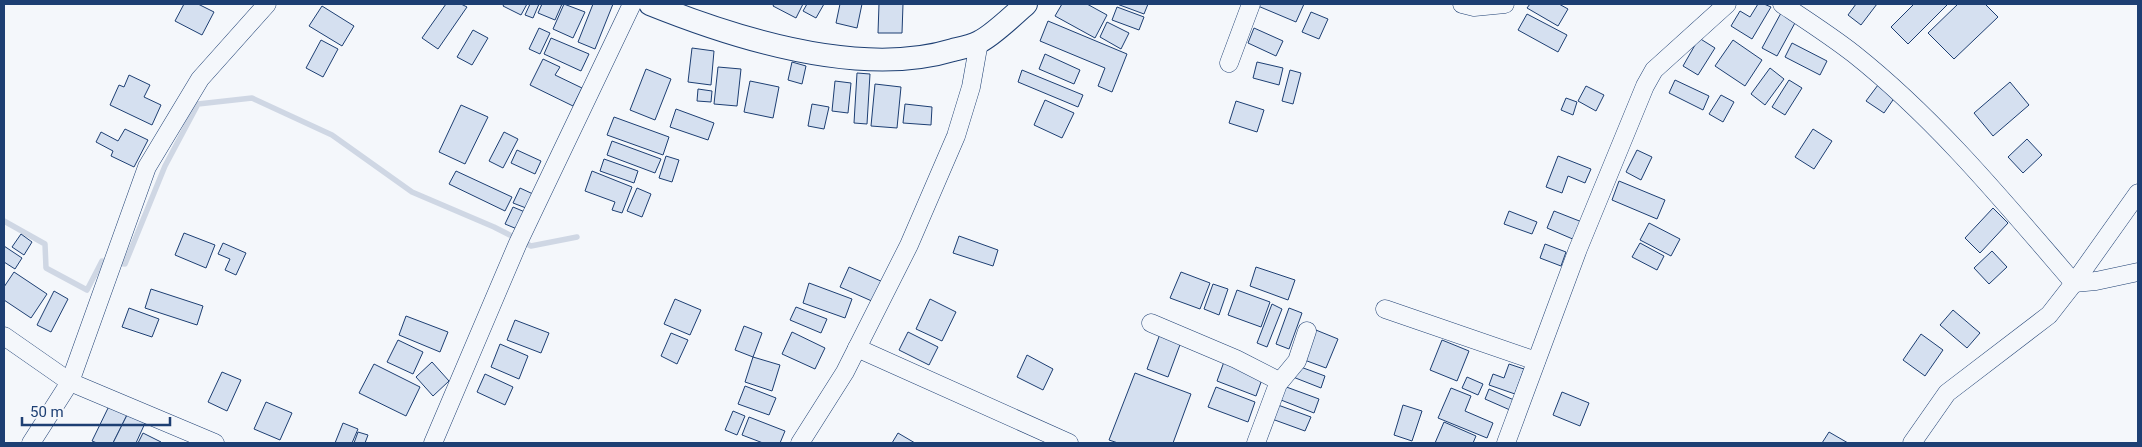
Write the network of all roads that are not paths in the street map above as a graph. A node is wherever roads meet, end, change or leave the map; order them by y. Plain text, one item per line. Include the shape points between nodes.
1 (266, 4) edge
2 (632, 4) edge
3 (650, 4) edge
4 (1026, 4) edge
5 (1251, 4) edge
6 (1462, 4) edge
7 (1505, 4) edge
8 (1727, 4) edge
9 (1782, 4) edge
10 (979, 42) junction
11 (1229, 64) dead end
12 (2138, 193) edge
13 (2138, 272) edge
14 (2074, 283) junction
15 (1385, 309) dead end
16 (1152, 323) dead end
17 (1307, 331) dead end
18 (4, 336) edge
19 (857, 348) junction
20 (1536, 360) junction
21 (1279, 381) junction
22 (70, 382) junction
23 (31, 443) edge
24 (214, 443) edge
25 (433, 443) edge
26 (800, 443) edge
27 (1069, 443) edge
28 (1256, 443) edge
29 (1506, 443) edge
30 (1912, 443) edge

1 - 22 street via 200,78 147,167
2 - 25 street via 520,239
3 - 10 street via 744,37 805,51 867,59 935,56
4 - 10 street
5 - 11 street
6 - 7 street via 1474,7
8 - 20 street via 1654,70 1645,86
9 - 14 street via 1853,53 1920,112 1984,178
10 - 19 street via 971,87 956,136 909,245
12 - 14 street
13 - 14 street
14 - 30 street via 2049,315 1947,393
15 - 20 street
16 - 21 street
17 - 21 street via 1296,361
18 - 22 street
19 - 26 street
19 - 27 street
20 - 29 street
21 - 28 street
22 - 23 street
22 - 24 street

